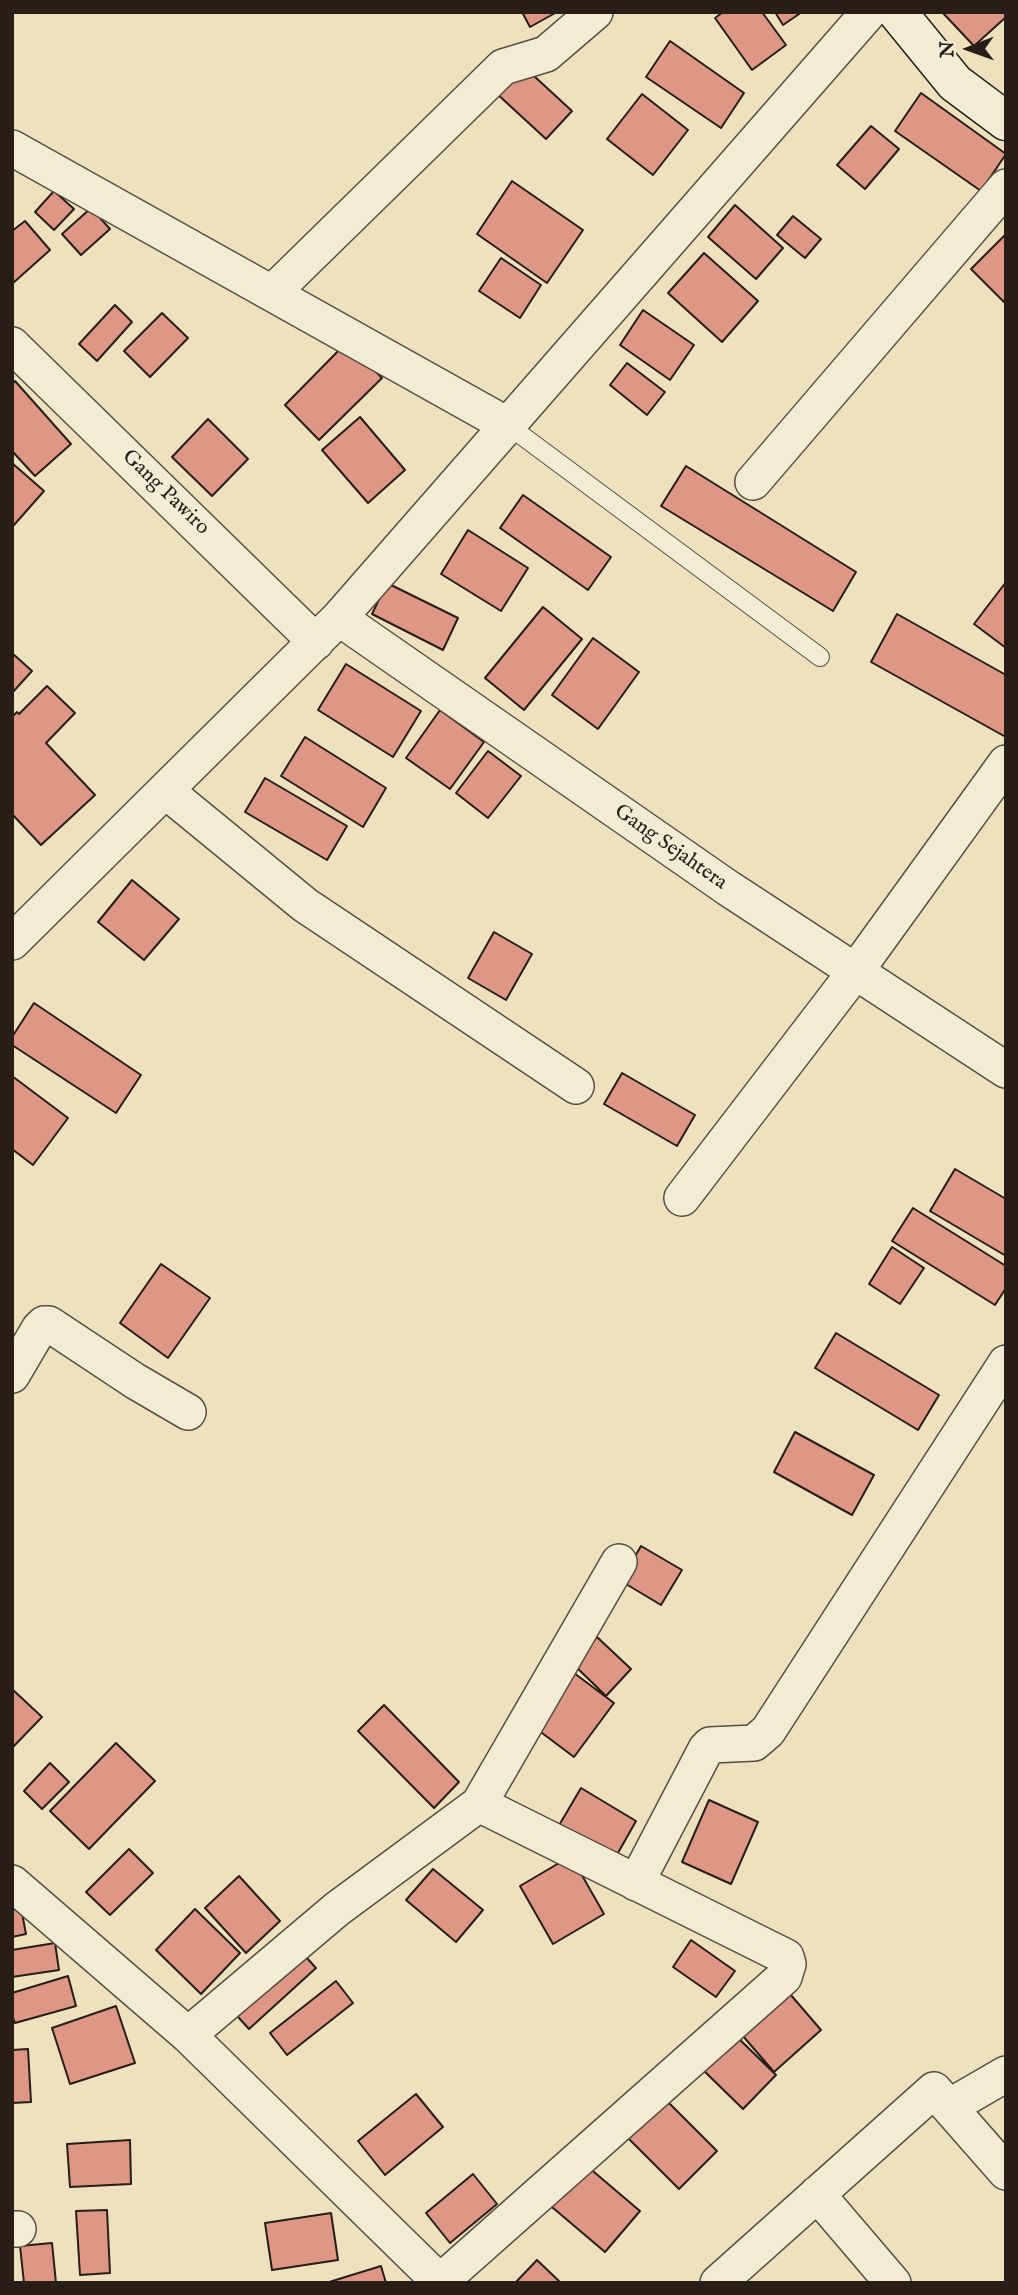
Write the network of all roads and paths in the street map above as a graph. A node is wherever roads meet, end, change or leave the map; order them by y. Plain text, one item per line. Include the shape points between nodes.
1 (595, 12) edge
2 (869, 12) edge
3 (897, 12) edge
4 (1006, 121) edge
5 (12, 148) edge
6 (1006, 187) edge
7 (272, 293) junction
8 (12, 345) edge
9 (509, 426) junction
10 (753, 482) dead end
11 (328, 630) junction
12 (821, 657) dead end
13 (1006, 763) edge
14 (166, 791) junction
15 (12, 942) edge
16 (855, 972) junction
17 (1006, 1070) edge
18 (576, 1086) dead end
19 (682, 1198) dead end
20 (1006, 1363) edge
21 (12, 1375) edge
22 (188, 1412) dead end
23 (619, 1562) dead end
24 (479, 1804) junction
25 (12, 1883) edge
26 (636, 1883) junction
27 (188, 2035) junction
28 (1006, 2074) edge
29 (949, 2107) junction
30 (1006, 2172) edge
31 (817, 2194) junction
32 (441, 2282) edge
33 (718, 2283) edge
34 (893, 2283) edge

1 - 7 street via 547,54 503,67
2 - 9 street
3 - 4 street via 955,83
5 - 7 street
6 - 10 street
7 - 9 street
8 - 11 street, Gang Pawiro
9 - 11 street
9 - 12 lane
11 - 14 street
11 - 16 street, Gang Sejahtera
13 - 16 street
14 - 15 street
14 - 18 street via 305,905
16 - 17 street, Gang Sejahtera
16 - 19 street
20 - 26 street via 768,1731 754,1743 706,1749
21 - 22 street via 39,1329 49,1324
23 - 24 street
24 - 26 street
24 - 27 street via 337,1909
25 - 27 street
26 - 32 street via 786,1957 784,1977
27 - 32 street
28 - 29 street
29 - 30 street
29 - 31 street via 934,2090
31 - 33 street
31 - 34 street

